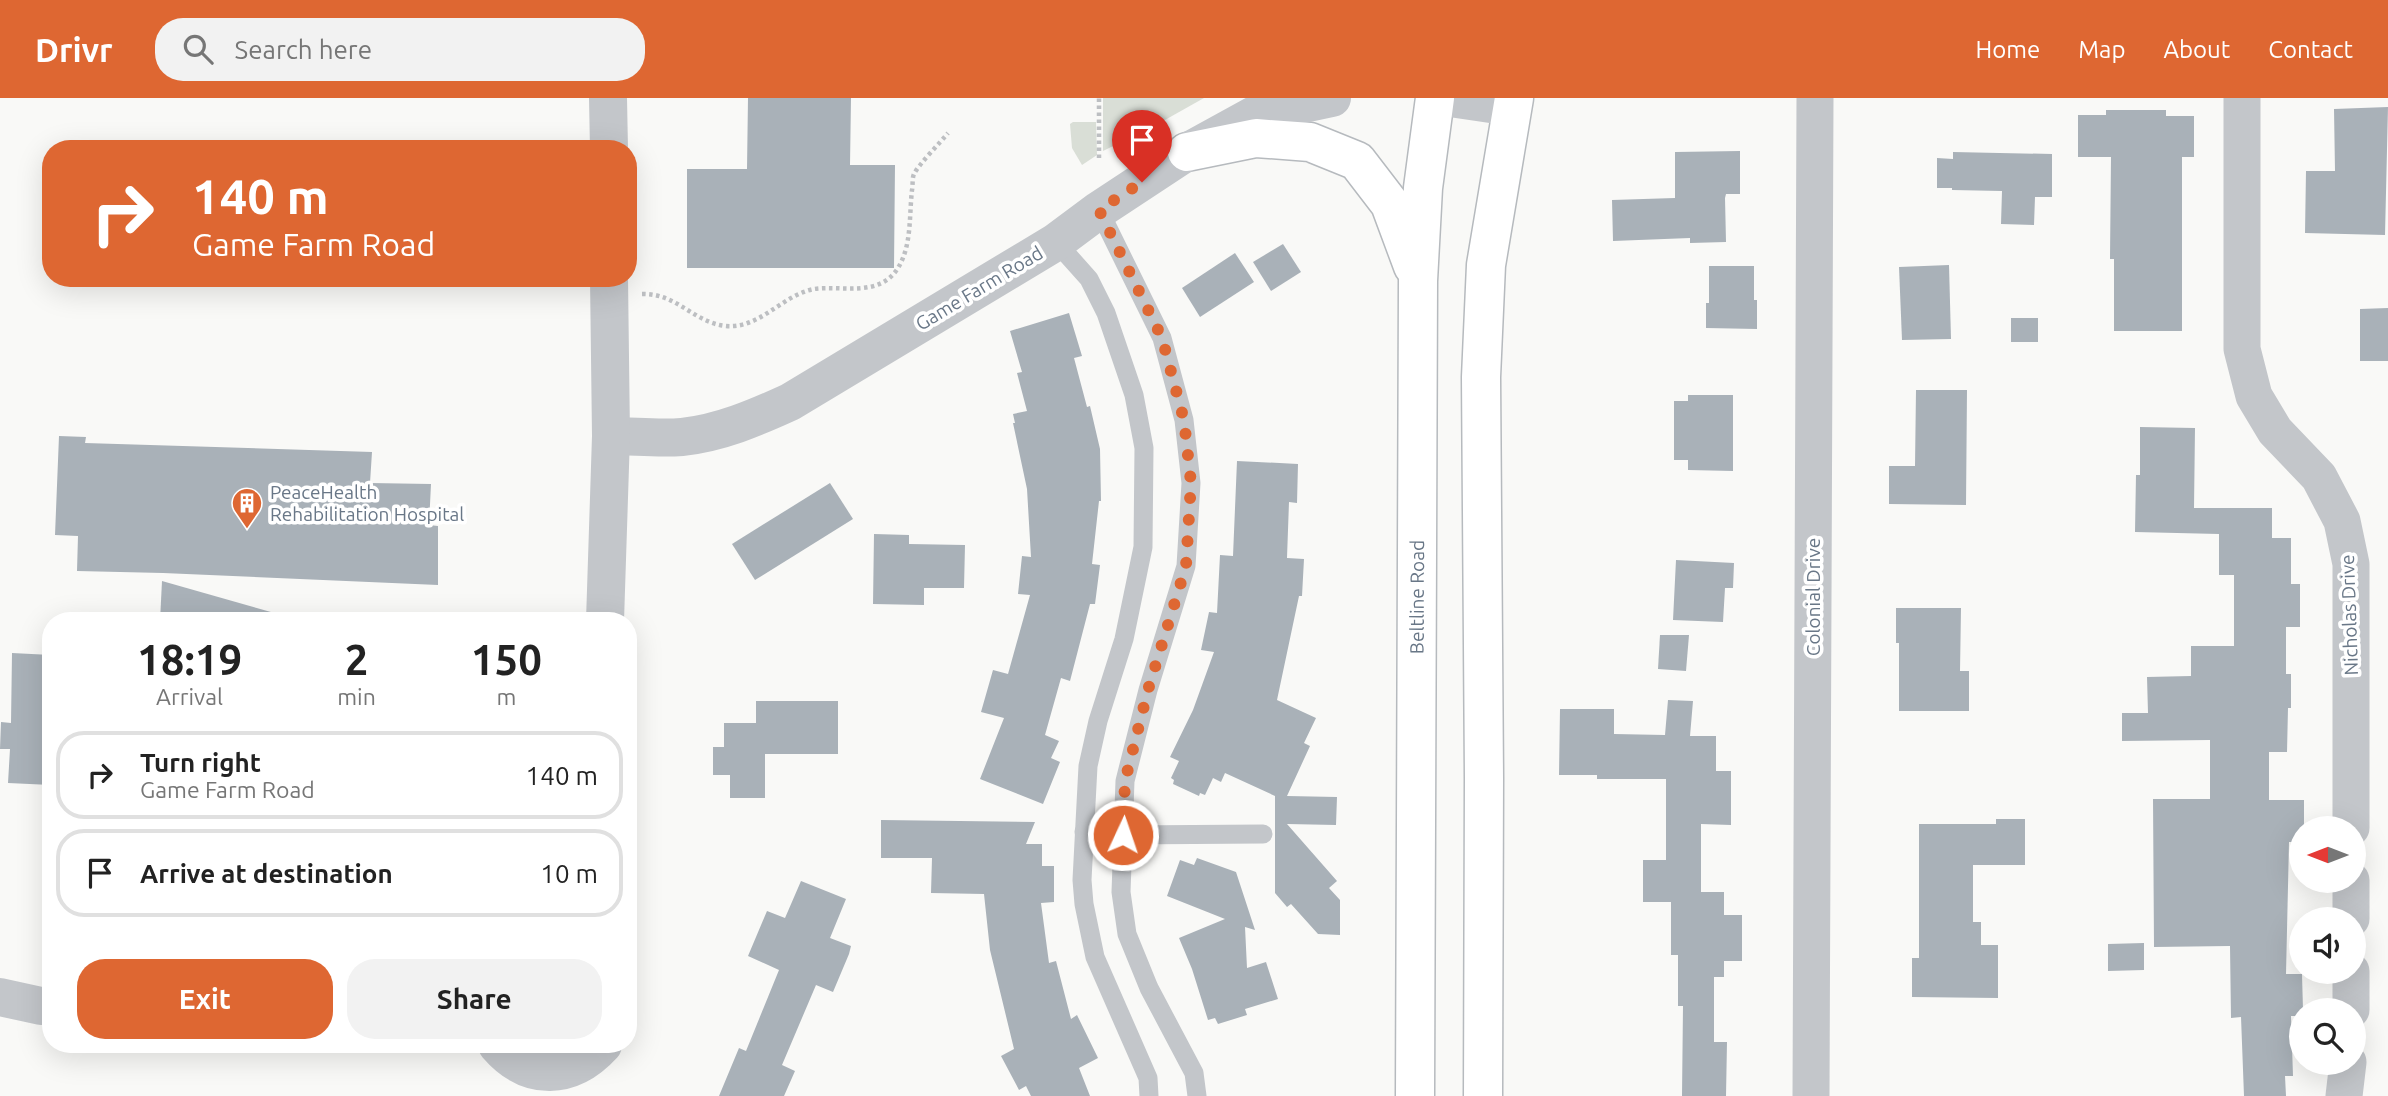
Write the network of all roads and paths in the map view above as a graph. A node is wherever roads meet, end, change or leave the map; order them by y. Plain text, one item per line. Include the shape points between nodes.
1 (608, 98) edge
2 (1099, 98) edge
3 (1332, 98) edge
4 (1434, 98) edge
5 (1450, 98) edge
6 (1815, 98) edge
7 (2242, 98) edge
8 (1512, 103) edge
9 (948, 133) dead end
10 (608, 140) edge
11 (1187, 152) junction
12 (1099, 158) dead end
13 (1099, 210) junction
14 (1056, 242) junction
15 (1418, 281) junction
16 (610, 287) edge
17 (611, 436) junction
18 (605, 612) edge
19 (2351, 816) edge
20 (1084, 832) junction
21 (1264, 834) dead end
22 (1123, 835) junction
23 (0, 997) edge
24 (42, 1005) edge
25 (42, 1007) edge
26 (0, 1018) edge
27 (504, 1053) edge
28 (594, 1067) edge
29 (2346, 1075) edge
30 (545, 1084) edge
31 (1149, 1096) edge
32 (1197, 1096) edge
33 (1415, 1096) edge
34 (1483, 1096) edge
35 (1811, 1096) edge
36 (2344, 1096) edge

1 - 10 street
2 - 12 path
3 - 11 street, Game Farm Road via 1256,114
4 - 15 main road, Beltline Road
5 - 8 street
6 - 35 street, Colonial Drive
7 - 19 street, Nicholas Drive via 2242,349 2254,396 2275,431 2319,477 2331,499 2342,521 2351,564
8 - 34 main road via 1486,265 1481,377
9 - 16 path via 914,174 909,242 890,279 866,289 813,289 745,324 728,326 707,323 673,300
11 - 13 street, Game Farm Road
11 - 15 main road via 1256,138 1310,142 1357,161 1390,204
13 - 14 street, Game Farm Road
13 - 22 lane via 1162,338 1184,420 1191,483 1186,566 1125,781
14 - 17 street, Game Farm Road via 768,412 681,437
14 - 20 lane via 1089,279 1106,313 1134,395 1144,448 1143,547 1124,639 1088,766
15 - 33 main road, Beltline Road
16 - 17 street
17 - 18 street
20 - 22 lane
20 - 31 lane via 1084,904 1095,957 1148,1078
21 - 22 lane
22 - 32 lane via 1121,892 1128,934 1149,988 1194,1073
23 - 24 street
25 - 26 street
27 - 30 street
28 - 30 street via 560,1072
29 - 36 street

